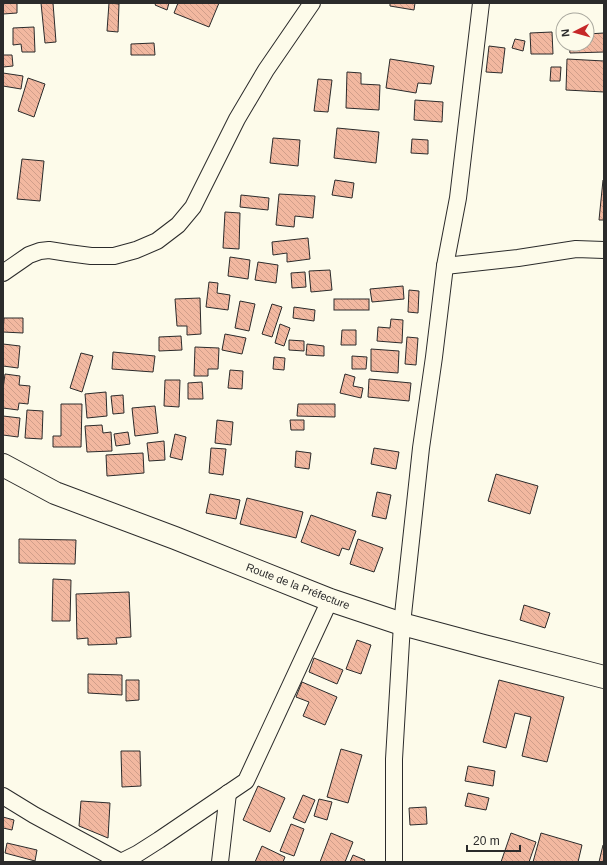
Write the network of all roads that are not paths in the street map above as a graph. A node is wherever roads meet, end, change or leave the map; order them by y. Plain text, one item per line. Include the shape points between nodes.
1 (312, 3) edge
2 (481, 3) edge
3 (604, 250) edge
4 (445, 266) junction
5 (3, 273) edge
6 (3, 465) edge
7 (330, 600) junction
8 (402, 624) junction
9 (604, 677) edge
10 (228, 793) junction
11 (3, 796) edge
12 (220, 862) edge
13 (394, 862) edge

1 - 5 street via 259,82 237,119 193,207 178,225 157,242 136,250 114,256 40,251 29,255
2 - 4 street via 458,198
3 - 4 street via 576,249
4 - 8 street via 421,448
6 - 7 street, Route de la Préfecture via 55,493
7 - 8 street, Route de la Préfecture
7 - 10 street via 246,781
8 - 9 street, Route de la Préfecture
8 - 13 street via 394,759
10 - 11 street via 159,840 121,862
10 - 12 street

